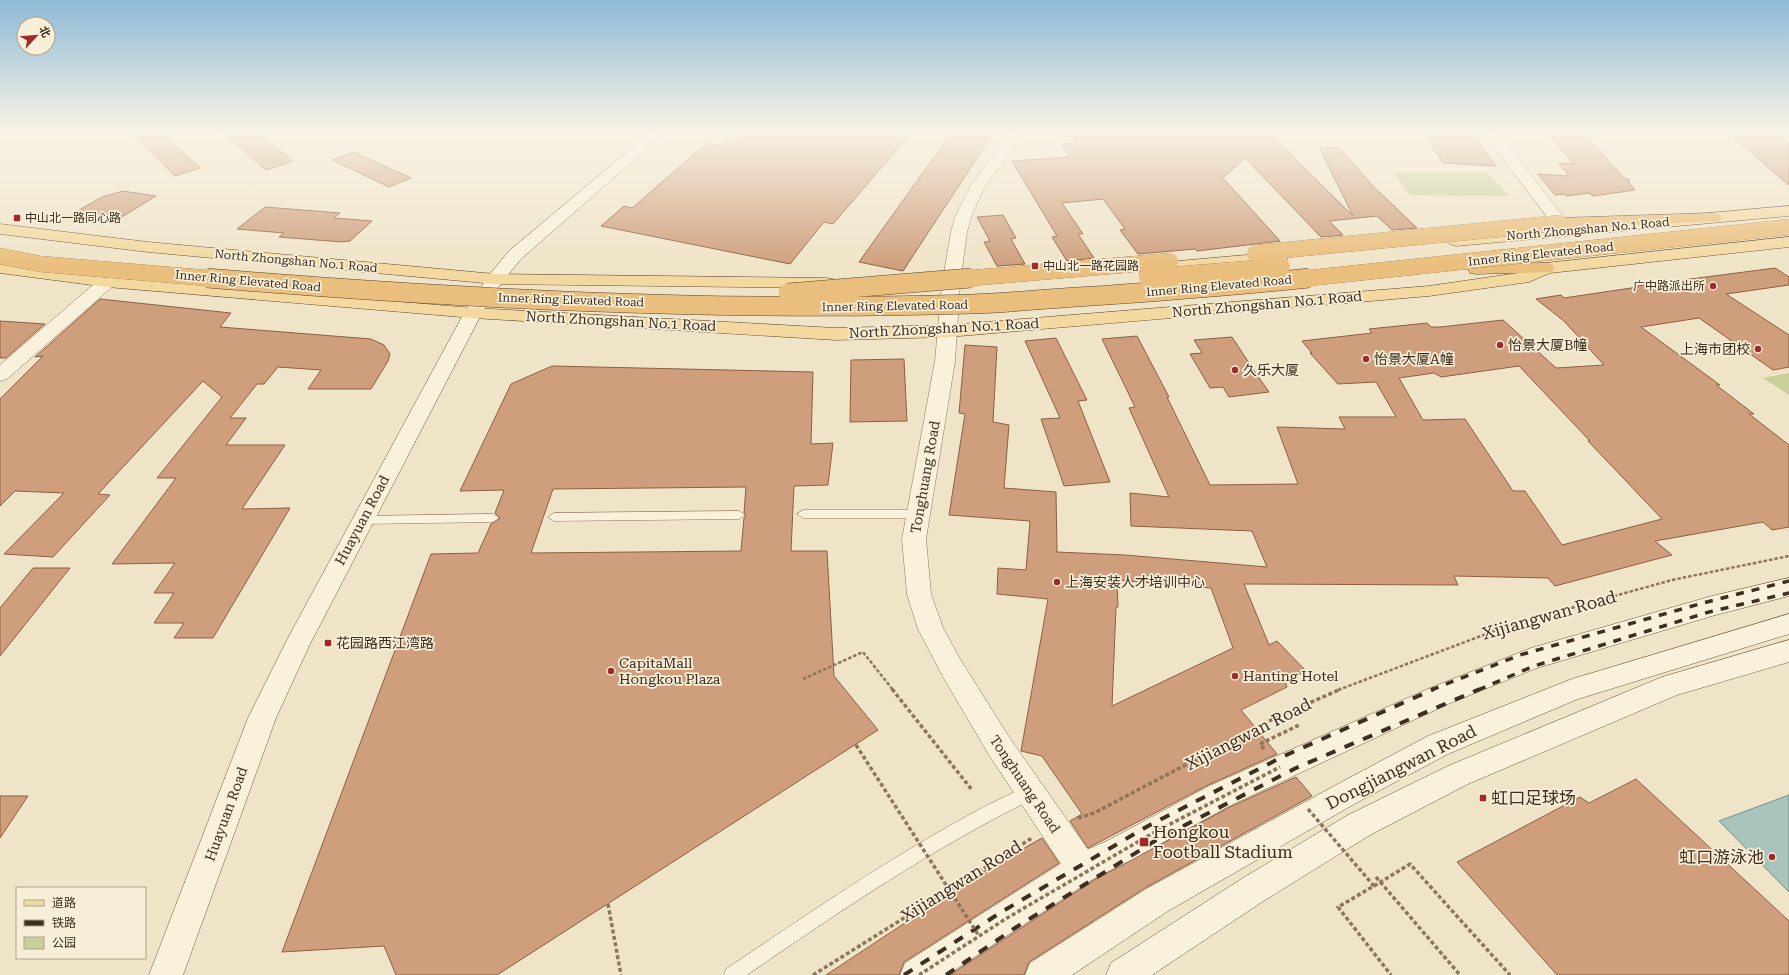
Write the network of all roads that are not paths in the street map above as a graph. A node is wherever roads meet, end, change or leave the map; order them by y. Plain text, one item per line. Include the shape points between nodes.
1 (605, 178) edge
2 (983, 178) edge
3 (1525, 178) edge
4 (1789, 211) edge
5 (1714, 218) junction
6 (1789, 218) edge
7 (1560, 223) junction
8 (1789, 227) edge
9 (0, 229) edge
10 (0, 242) edge
11 (1789, 242) edge
12 (0, 256) edge
13 (0, 268) edge
14 (1546, 268) junction
15 (495, 279) junction
16 (107, 282) junction
17 (951, 284) junction
18 (775, 294) junction
19 (535, 299) junction
20 (473, 313) junction
21 (948, 331) junction
22 (0, 375) edge
23 (803, 514) dead end
24 (918, 514) junction
25 (739, 515) dead end
26 (554, 517) dead end
27 (493, 518) dead end
28 (362, 520) junction
29 (1789, 587) edge
30 (1789, 624) edge
31 (1789, 651) edge
32 (1023, 782) junction
33 (1082, 868) junction
34 (166, 975) edge
35 (732, 975) edge
36 (918, 975) edge
37 (1042, 975) edge
38 (1123, 975) edge

1 - 15 main road, Huayuan Road via 515,255
2 - 17 main road, Tonghuang Road via 969,202 958,232
3 - 7 main road
4 - 5 main road, North Zhongshan No.1 Road
5 - 7 highway
5 - 17 main road, North Zhongshan No.1 Road via 1042,279
6 - 18 highway, Inner Ring Elevated Road, bridge via 1403,255 982,290
7 - 18 highway, bridge via 1190,260
8 - 19 highway, Inner Ring Elevated Road, bridge via 1211,288 974,304 794,307
9 - 15 main road, North Zhongshan No.1 Road via 148,248
10 - 18 highway, Inner Ring Elevated Road via 56,253 364,277 639,292
11 - 14 main road, North Zhongshan No.1 Road
12 - 19 highway, Inner Ring Elevated Road, bridge via 41,264 345,289
13 - 16 main road, North Zhongshan No.1 Road
14 - 19 highway, bridge via 1476,269 1043,314 844,320 713,315
14 - 21 main road, North Zhongshan No.1 Road via 1529,277 1429,291
15 - 17 main road, North Zhongshan No.1 Road
15 - 20 main road, Huayuan Road
16 - 20 main road, North Zhongshan No.1 Road
16 - 22 main road
17 - 21 main road, Tonghuang Road
20 - 21 main road, North Zhongshan No.1 Road via 836,334
20 - 28 main road, Huayuan Road
21 - 24 main road, Tonghuang Road
23 - 24 lane
24 - 32 main road, Tonghuang Road via 914,540 919,594 931,629 951,667
25 - 26 lane
27 - 28 lane
28 - 34 main road, Huayuan Road via 262,718
29 - 33 main road via 1712,606 1531,659 1439,696 1219,796
30 - 37 main road, Dongjiangwan Road via 1572,690 1438,745 1157,900
31 - 38 main road via 1671,685 1458,775 1359,825 1254,889
32 - 33 main road, Tonghuang Road
32 - 35 lane via 989,812 848,897
33 - 36 main road

